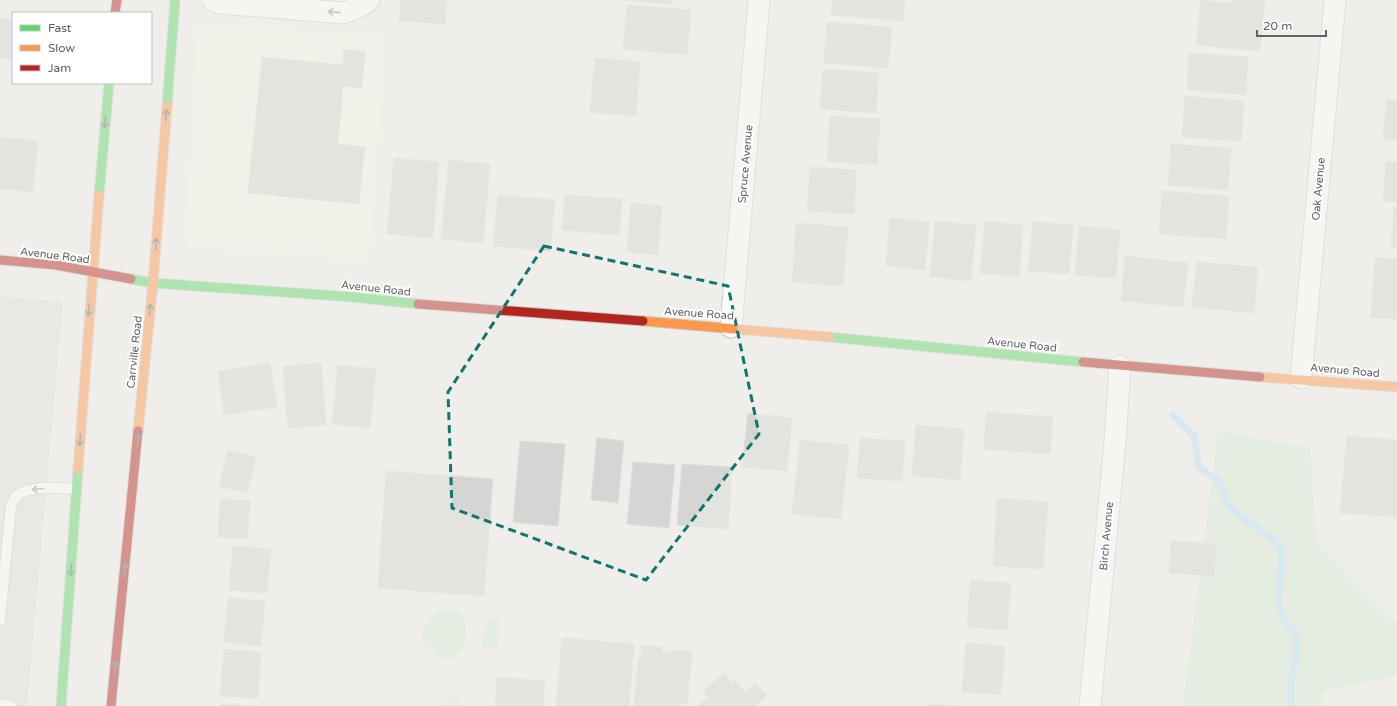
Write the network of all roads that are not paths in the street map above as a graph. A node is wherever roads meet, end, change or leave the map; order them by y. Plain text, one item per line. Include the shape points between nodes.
1 (116, 0) edge
2 (175, 0) edge
3 (213, 0) edge
4 (369, 0) edge
5 (759, 0) edge
6 (1335, 0) edge
7 (115, 12) edge
8 (109, 84) edge
9 (0, 260) edge
10 (92, 271) junction
11 (153, 283) junction
12 (731, 327) junction
13 (1120, 366) junction
14 (1301, 378) junction
15 (1397, 387) edge
16 (76, 489) junction
17 (0, 621) edge
18 (0, 704) edge
19 (11, 706) edge
20 (61, 706) edge
21 (111, 706) edge
22 (1090, 706) edge

1 - 7 street
11 -> 2 street, Carrville Road
4 -> 3 street via 360,7 343,13 220,3
5 - 12 street, Spruce Avenue
6 - 14 street, Oak Avenue
8 -> 10 street
9 - 10 street, Avenue Road
10 - 11 street, Avenue Road
10 -> 16 street
11 - 12 street, Avenue Road
21 -> 11 street, Carrville Road
12 - 13 street, Avenue Road
13 - 14 street, Avenue Road
13 - 22 street, Birch Avenue
14 - 15 street, Avenue Road
16 -> 17 lane via 27,490 18,495 11,505
16 -> 20 street
18 - 19 lane

